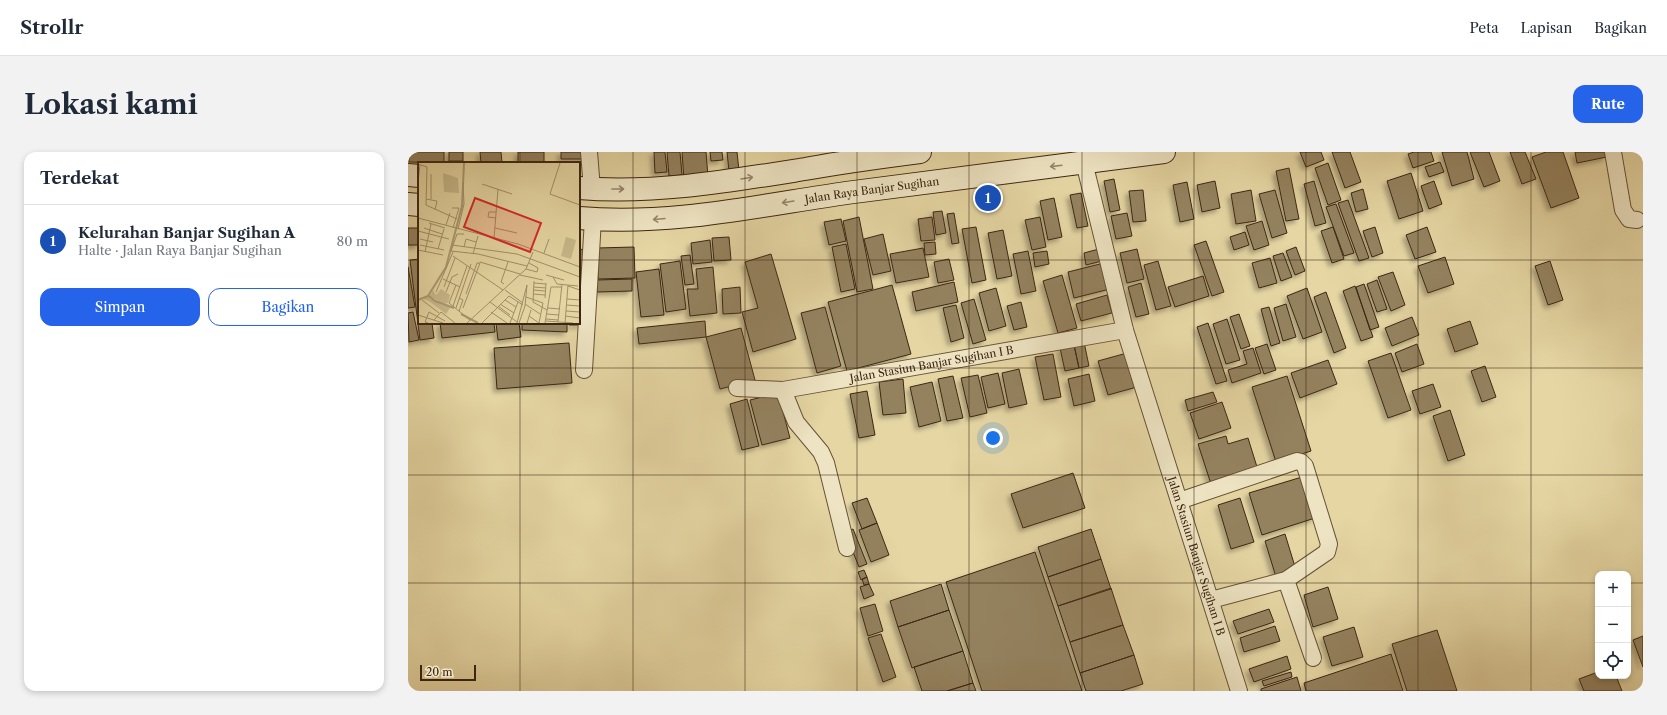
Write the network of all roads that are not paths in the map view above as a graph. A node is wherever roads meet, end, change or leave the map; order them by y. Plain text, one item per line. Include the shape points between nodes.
1 (589, 152) edge
2 (920, 152) edge
3 (1164, 152) edge
4 (1613, 152) edge
5 (1084, 162) junction
6 (839, 163) junction
7 (408, 175) edge
8 (418, 176) edge
9 (585, 189) edge
10 (845, 194) junction
11 (408, 204) edge
12 (418, 205) edge
13 (586, 219) edge
14 (1638, 220) dead end
15 (1125, 330) junction
16 (584, 370) dead end
17 (737, 388) dead end
18 (783, 390) junction
19 (1179, 501) junction
20 (847, 548) dead end
21 (1286, 580) junction
22 (1211, 600) junction
23 (1313, 658) dead end
24 (1239, 691) edge

1 - 9 street
2 - 6 main road
3 - 5 main road, Jalan Raya Banjar Sugihan
4 - 14 street via 1623,210 1629,219
5 -> 10 main road, Jalan Raya Banjar Sugihan
5 - 15 street, Jalan Stasiun Banjar Sugihan I B
9 -> 6 main road via 643,190 714,184
6 - 10 main road
7 - 8 main road
10 -> 13 main road, Jalan Raya Banjar Sugihan via 724,213 654,219
11 - 12 main road
13 - 16 street
15 - 18 street, Jalan Stasiun Banjar Sugihan I B
15 - 19 street, Jalan Stasiun Banjar Sugihan I B
17 - 18 street, Jalan Stasiun Banjar Sugihan I B
18 - 20 street via 796,422 821,452 826,463
19 - 21 street via 1296,461 1302,462 1329,548 1327,552
19 - 22 street, Jalan Stasiun Banjar Sugihan I B
21 - 22 street
21 - 23 street
22 - 24 street, Jalan Stasiun Banjar Sugihan I B

